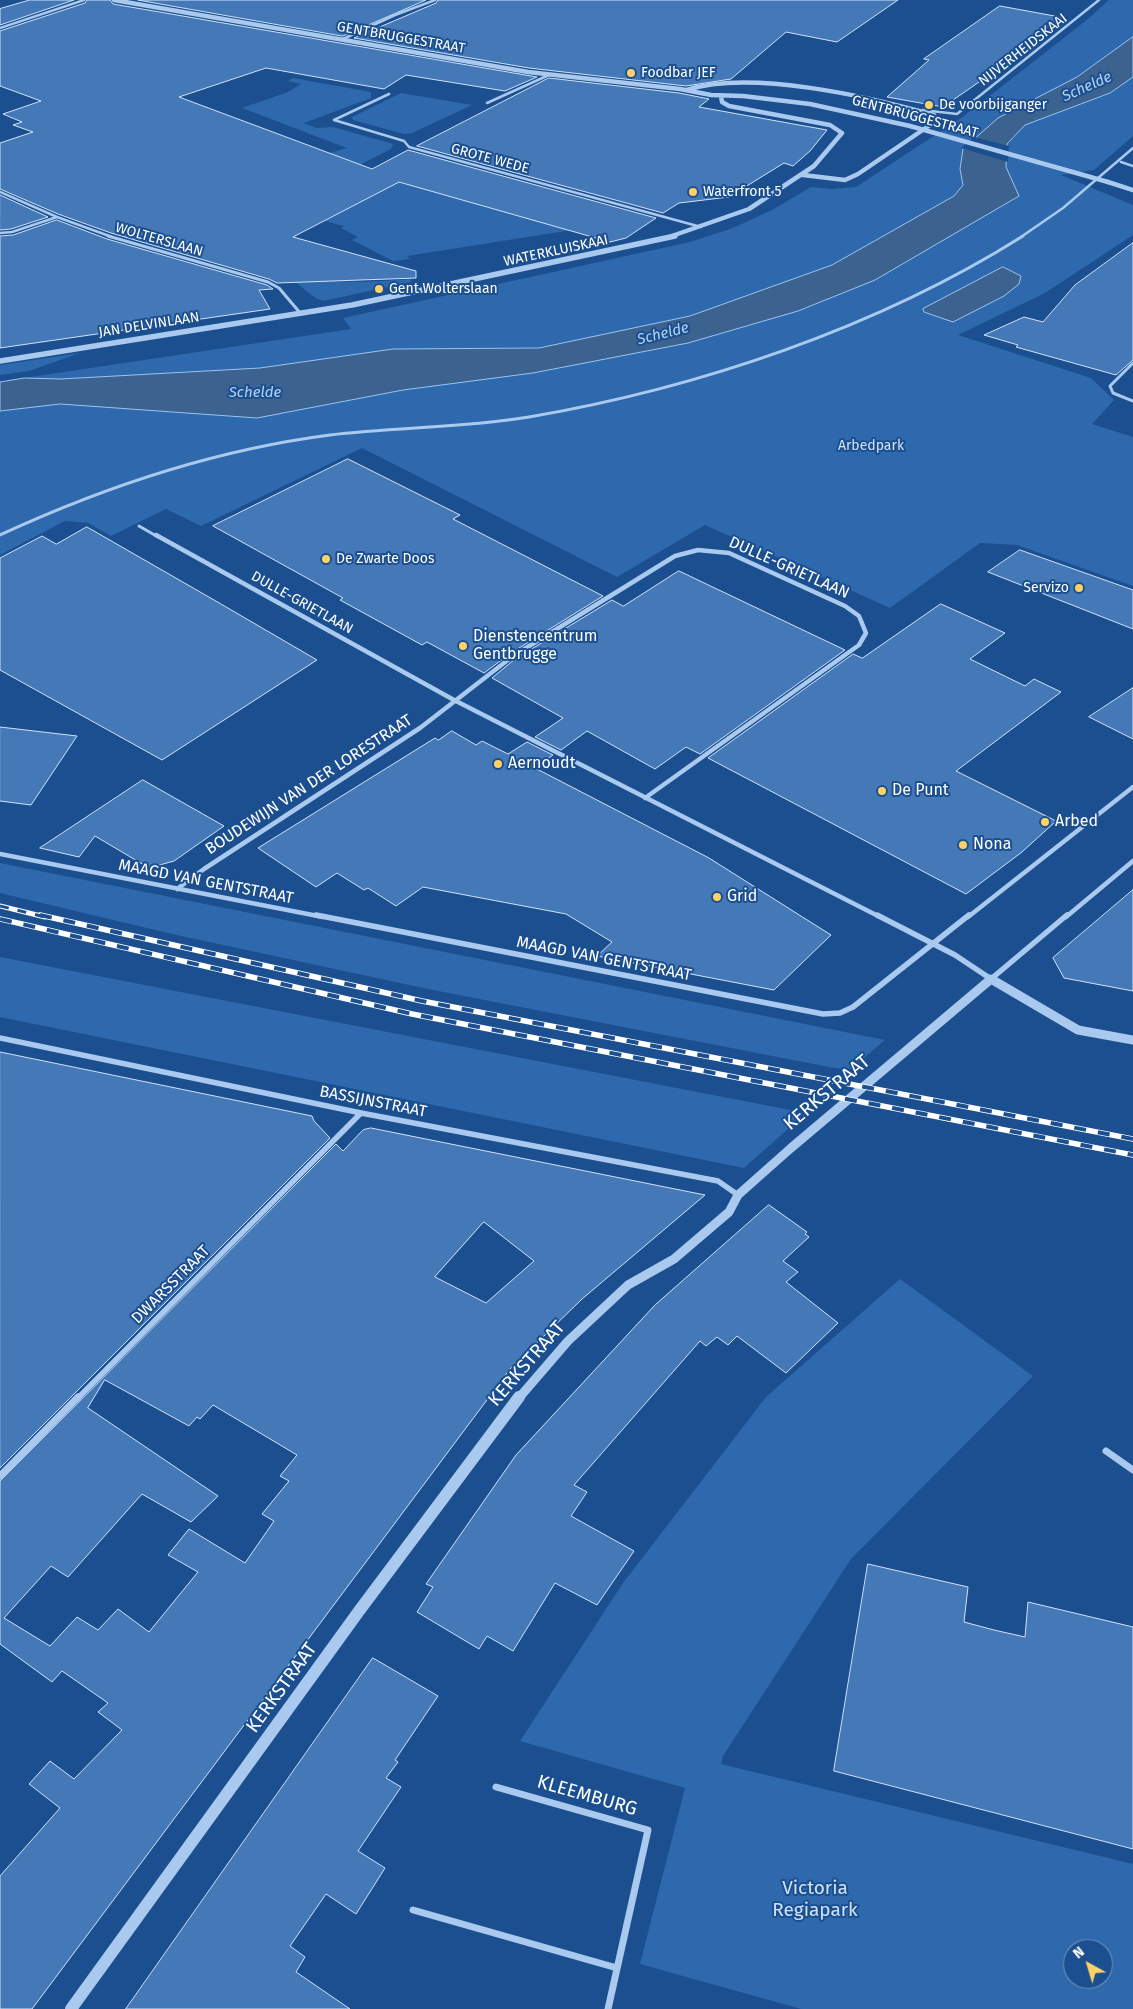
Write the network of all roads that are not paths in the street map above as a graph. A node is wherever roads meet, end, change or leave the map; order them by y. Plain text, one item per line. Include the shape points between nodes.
1 (84, 0) edge
2 (114, 0) edge
3 (435, 0) edge
4 (1099, 0) edge
5 (0, 28) edge
6 (343, 39) junction
7 (549, 75) junction
8 (744, 83) junction
9 (687, 90) junction
10 (389, 94) dead end
11 (722, 96) junction
12 (487, 103) dead end
13 (915, 109) junction
14 (957, 114) joint
15 (1133, 148) edge
16 (1121, 162) junction
17 (1133, 166) edge
18 (803, 175) junction
19 (1133, 190) edge
20 (0, 192) edge
21 (57, 217) junction
22 (703, 227) junction
23 (0, 233) edge
24 (302, 314) junction
25 (0, 360) edge
26 (1133, 363) edge
27 (1133, 400) edge
28 (139, 526) dead end
29 (0, 536) edge
30 (454, 700) junction
31 (1133, 787) edge
32 (645, 798) junction
33 (0, 854) edge
34 (1133, 861) edge
35 (177, 889) junction
36 (932, 944) junction
37 (991, 979) junction
38 (0, 1038) edge
39 (1133, 1040) edge
40 (361, 1113) junction
41 (738, 1195) junction
42 (1106, 1451) dead end
43 (1133, 1470) edge
44 (0, 1476) edge
45 (496, 1787) dead end
46 (413, 1910) dead end
47 (617, 1968) junction
48 (71, 2009) edge
49 (608, 2009) edge

1 - 5 street
2 - 6 street, GENTBRUGGESTRAAT
3 - 6 street
4 - 14 street, NIJVERHEIDSKAAI
6 - 7 street, GENTBRUGGESTRAAT
7 - 9 street, GENTBRUGGESTRAAT
7 - 12 street
8 - 9 street, GENTBRUGGESTRAAT via 702,84
8 - 11 street
8 - 13 street, GENTBRUGGESTRAAT
9 - 11 street, GENTBRUGGESTRAAT
10 - 22 street, GROTE WEDE via 334,120 404,141 409,147
11 - 18 street, WATERKLUISKAAI via 722,102 729,106 821,122 840,130 840,136
11 - 19 street, GENTBRUGGESTRAAT, bridge via 810,104 910,126
13 - 14 street, GENTBRUGGESTRAAT
13 - 18 street via 934,115 936,121 858,174 837,180
15 - 16 street
16 - 17 street
16 - 29 street via 1087,186 1060,211 1010,245 962,271 852,325 722,371 588,407 524,418 291,440 234,451 117,485
18 - 22 street, WATERKLUISKAAI via 749,209
20 - 21 street, WOLTERSLAAN
21 - 23 street
21 - 24 street, WOLTERSLAAN via 105,235 268,282 279,288
22 - 24 street, WATERKLUISKAAI via 634,246
24 - 25 street, JAN DELVINLAAN
26 - 27 street via 1110,386 1113,393
28 - 30 street, DULLE-GRIETLAAN
30 - 32 street, DULLE-GRIETLAAN
30 - 32 street, DULLE-GRIETLAAN via 513,656 686,552 729,553 857,613 866,633 859,645
30 - 35 street, BOUDEWIJN VAN DER LORESTRAAT via 420,728
31 - 36 street, MAAGD VAN GENTSTRAAT
32 - 36 street, DULLE-GRIETLAAN
33 - 35 street, MAAGD VAN GENTSTRAAT
34 - 37 street, KERKSTRAAT
35 - 36 street, MAAGD VAN GENTSTRAAT via 822,1014 840,1013 853,1007
36 - 37 street, DULLE-GRIETLAAN
37 - 39 street via 1078,1030
37 - 41 street, KERKSTRAAT
38 - 40 street, BASSIJNSTRAAT
40 - 41 street, BASSIJNSTRAAT via 718,1181
40 - 44 street, DWARSSTRAAT
41 - 48 street, KERKSTRAAT via 729,1212 674,1259 628,1285 568,1341 520,1396 359,1611
42 - 43 street
45 - 47 street, KLEEMBURG via 648,1830
46 - 47 street
47 - 49 street, KLEEMBURG

